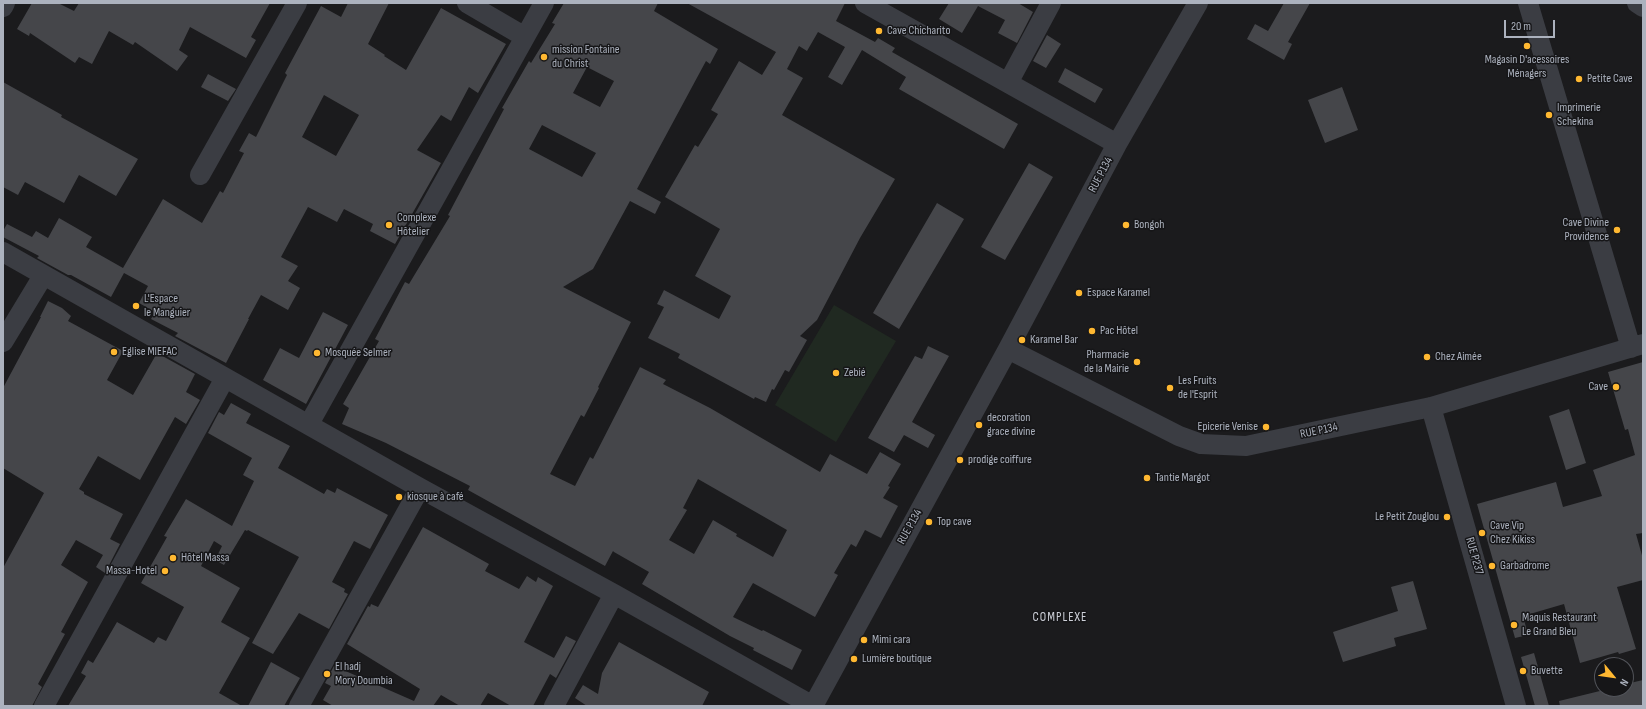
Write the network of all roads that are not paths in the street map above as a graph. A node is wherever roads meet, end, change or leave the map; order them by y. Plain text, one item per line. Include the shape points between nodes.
1 (5, 3) edge
2 (297, 3) edge
3 (467, 3) edge
4 (544, 3) edge
5 (865, 3) edge
6 (1051, 3) edge
7 (1198, 3) edge
8 (1528, 3) edge
9 (1637, 3) edge
10 (3, 7) edge
11 (1643, 7) edge
12 (525, 37) junction
13 (1008, 83) junction
14 (1118, 144) junction
15 (200, 175) dead end
16 (3, 252) edge
17 (43, 276) junction
18 (3, 342) edge
19 (1637, 346) edge
20 (1008, 349) junction
21 (225, 378) junction
22 (1431, 407) junction
23 (308, 424) junction
24 (420, 488) junction
25 (614, 594) junction
26 (44, 706) edge
27 (299, 706) edge
28 (554, 706) edge
29 (813, 706) edge
30 (1516, 706) edge

1 - 10 street
2 - 15 street
3 - 12 street
4 - 12 street
5 - 13 street
6 - 13 street
7 - 14 street, RUE P134
8 - 19 street
9 - 11 street
12 - 23 street
13 - 14 street
14 - 20 street, RUE P134
16 - 17 street
17 - 18 street
17 - 21 street
19 - 22 street, RUE P134
20 - 22 street, RUE P134 via 1179,436 1201,444 1246,446
20 - 29 street, RUE P134
21 - 23 street
21 - 26 street
22 - 30 street, RUE P237
23 - 24 street
24 - 25 street
24 - 27 street
25 - 28 street
25 - 29 street

